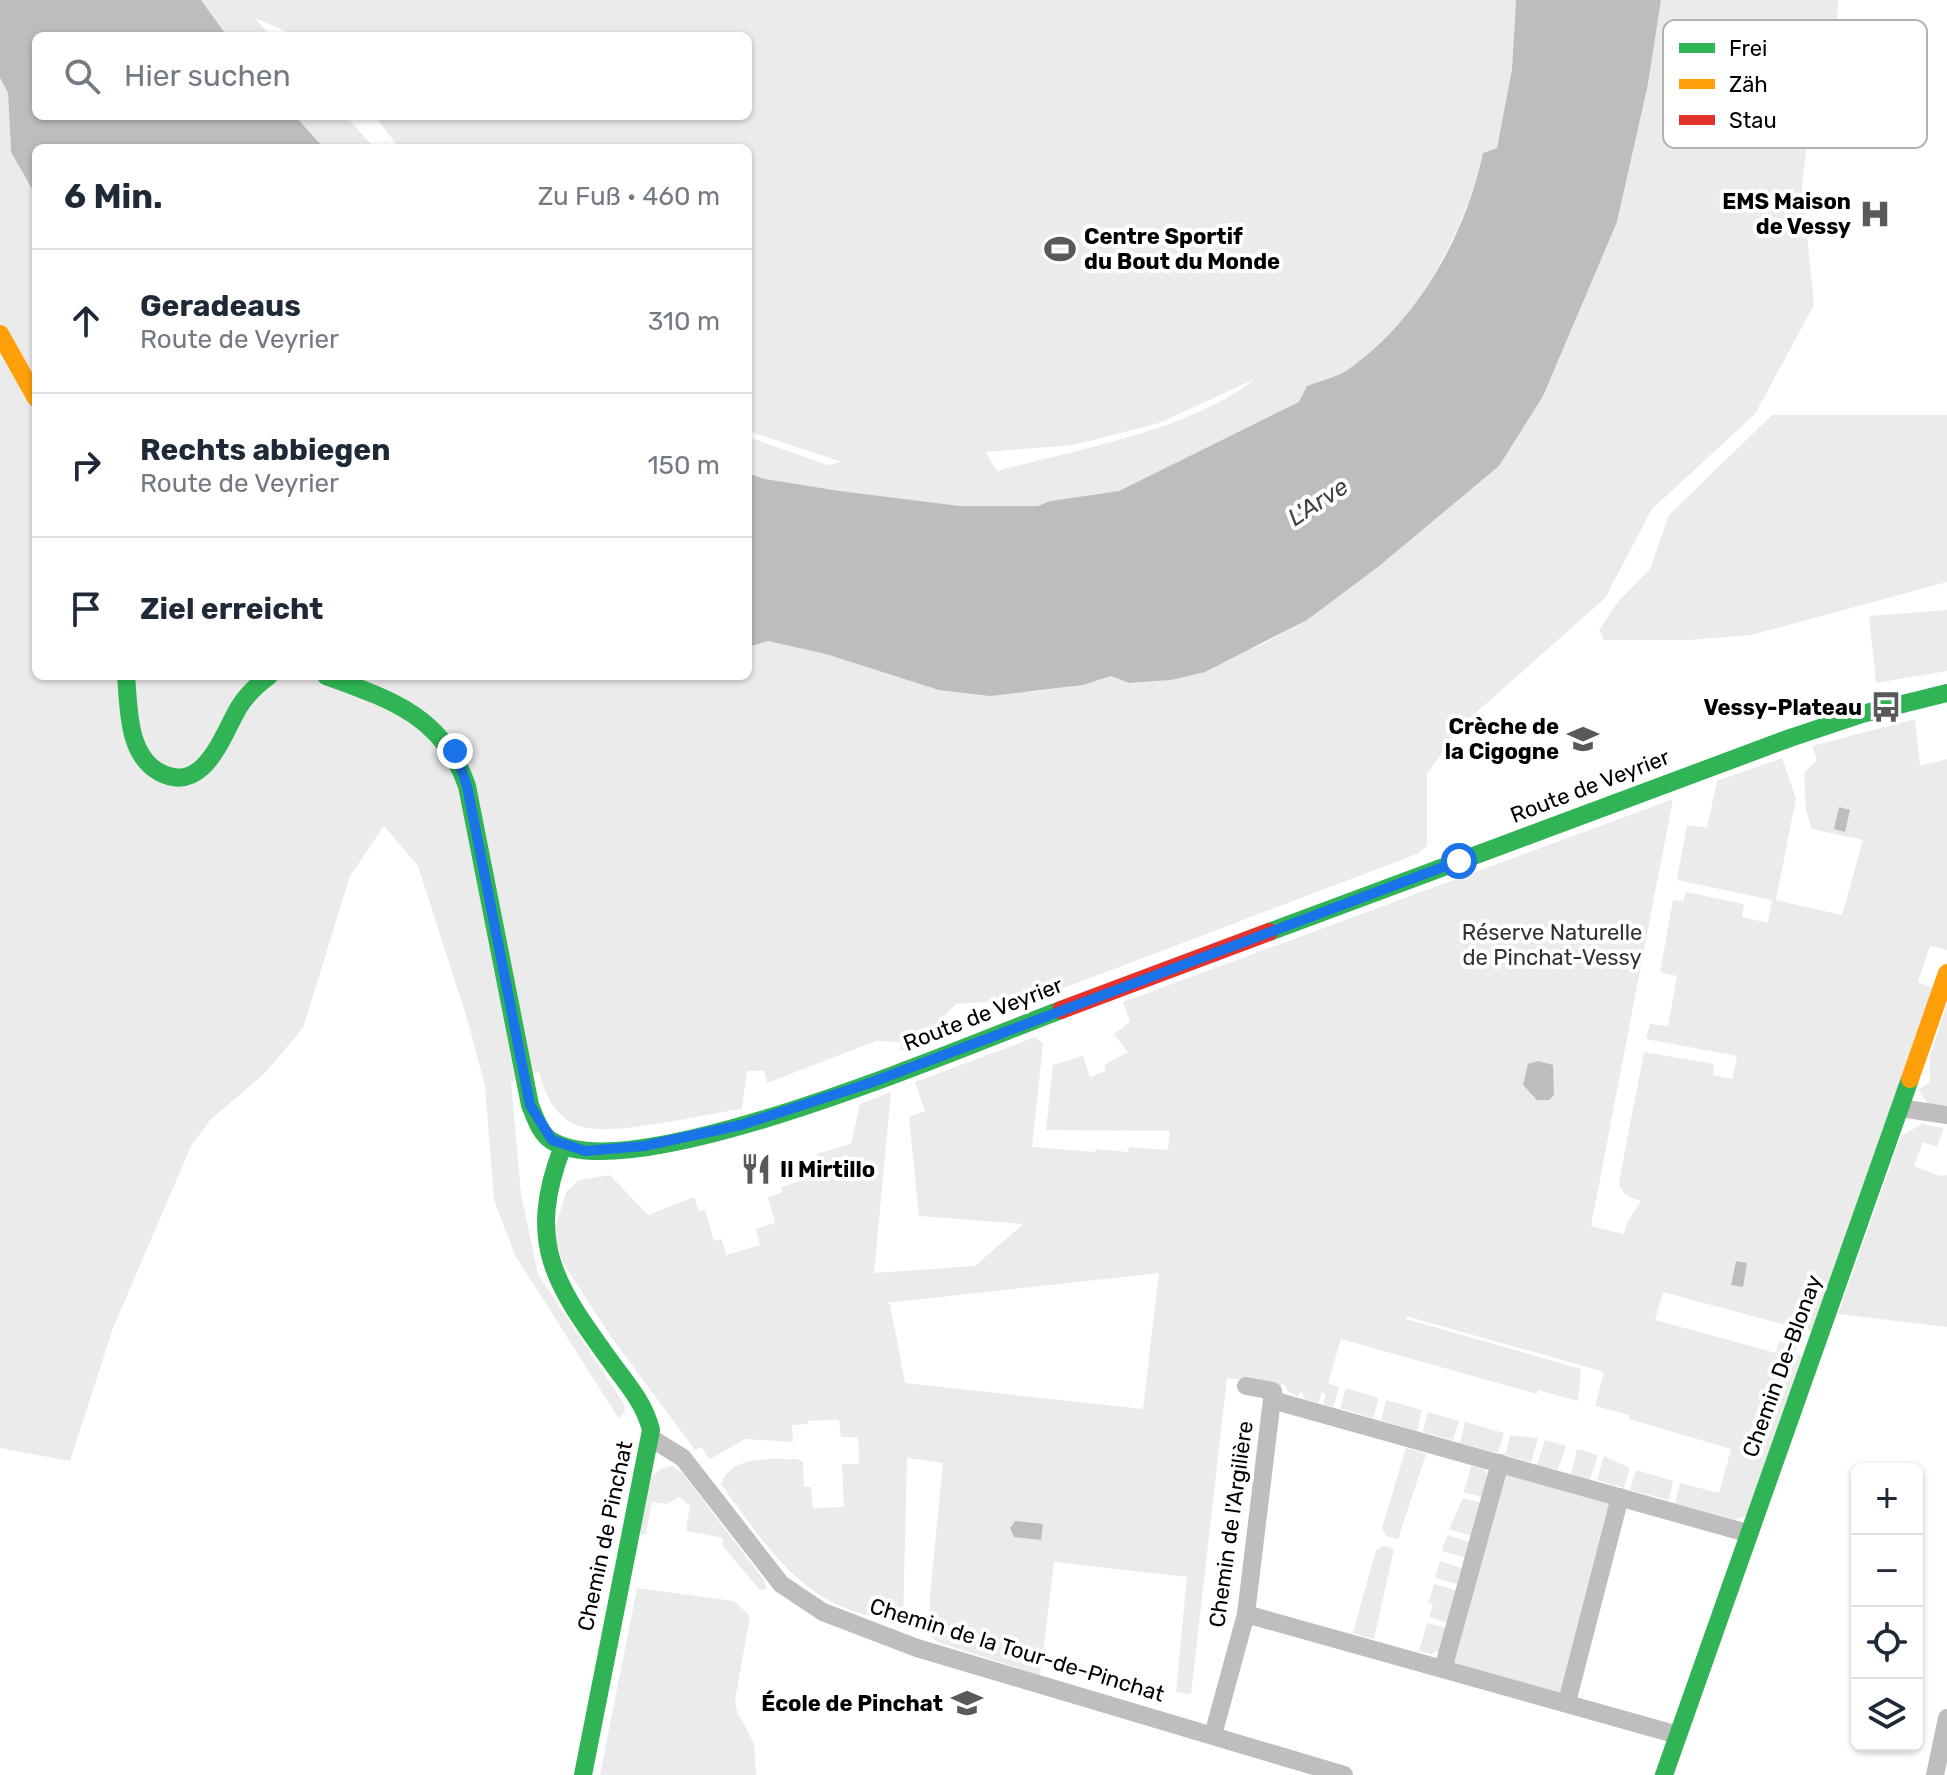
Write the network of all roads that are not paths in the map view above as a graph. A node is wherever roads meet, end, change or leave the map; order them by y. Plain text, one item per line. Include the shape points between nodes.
1 (0, 334) edge
2 (32, 391) edge
3 (127, 680) edge
4 (262, 680) edge
5 (335, 680) edge
6 (1947, 693) edge
7 (1947, 973) edge
8 (1900, 1108) junction
9 (1947, 1115) edge
10 (563, 1146) junction
11 (1246, 1386) dead end
12 (1272, 1400) junction
13 (651, 1438) junction
14 (1500, 1463) junction
15 (1620, 1497) junction
16 (1747, 1533) junction
17 (1246, 1614) junction
18 (1443, 1669) junction
19 (1567, 1702) junction
20 (1947, 1718) edge
21 (1213, 1735) junction
22 (1678, 1735) junction
23 (583, 1775) edge
24 (1344, 1775) edge
25 (1664, 1775) edge
26 (1935, 1775) edge

1 - 2 main road
3 - 4 main road via 138,750 156,771 174,777 196,774 210,762 239,702
5 - 10 main road via 411,713 436,729 455,751 470,800 522,1079 534,1116
6 - 10 main road, Route de Veyrier via 1790,738 792,1110 644,1146 593,1151
7 - 8 main road, Chemin De-Blonay
8 - 9 street
8 - 16 main road, Chemin De-Blonay
10 - 13 main road, Chemin de Pinchat via 547,1179 543,1203 551,1262 574,1309 641,1403
11 - 12 street, Chemin de l'Argilière via 1273,1391
12 - 14 street
12 - 17 street, Chemin de l'Argilière
13 - 21 street, Chemin de la Tour-de-Pinchat via 683,1458 781,1584 806,1603 917,1648
13 - 23 main road, Chemin de Pinchat
14 - 15 street
14 - 18 street
15 - 16 street
15 - 19 street
16 - 22 main road, Chemin De-Blonay
17 - 18 street
17 - 21 street, Chemin de l'Argilière
18 - 19 street
19 - 22 street
20 - 26 street
21 - 24 street, Chemin de la Tour-de-Pinchat
22 - 25 main road, Chemin De-Blonay

